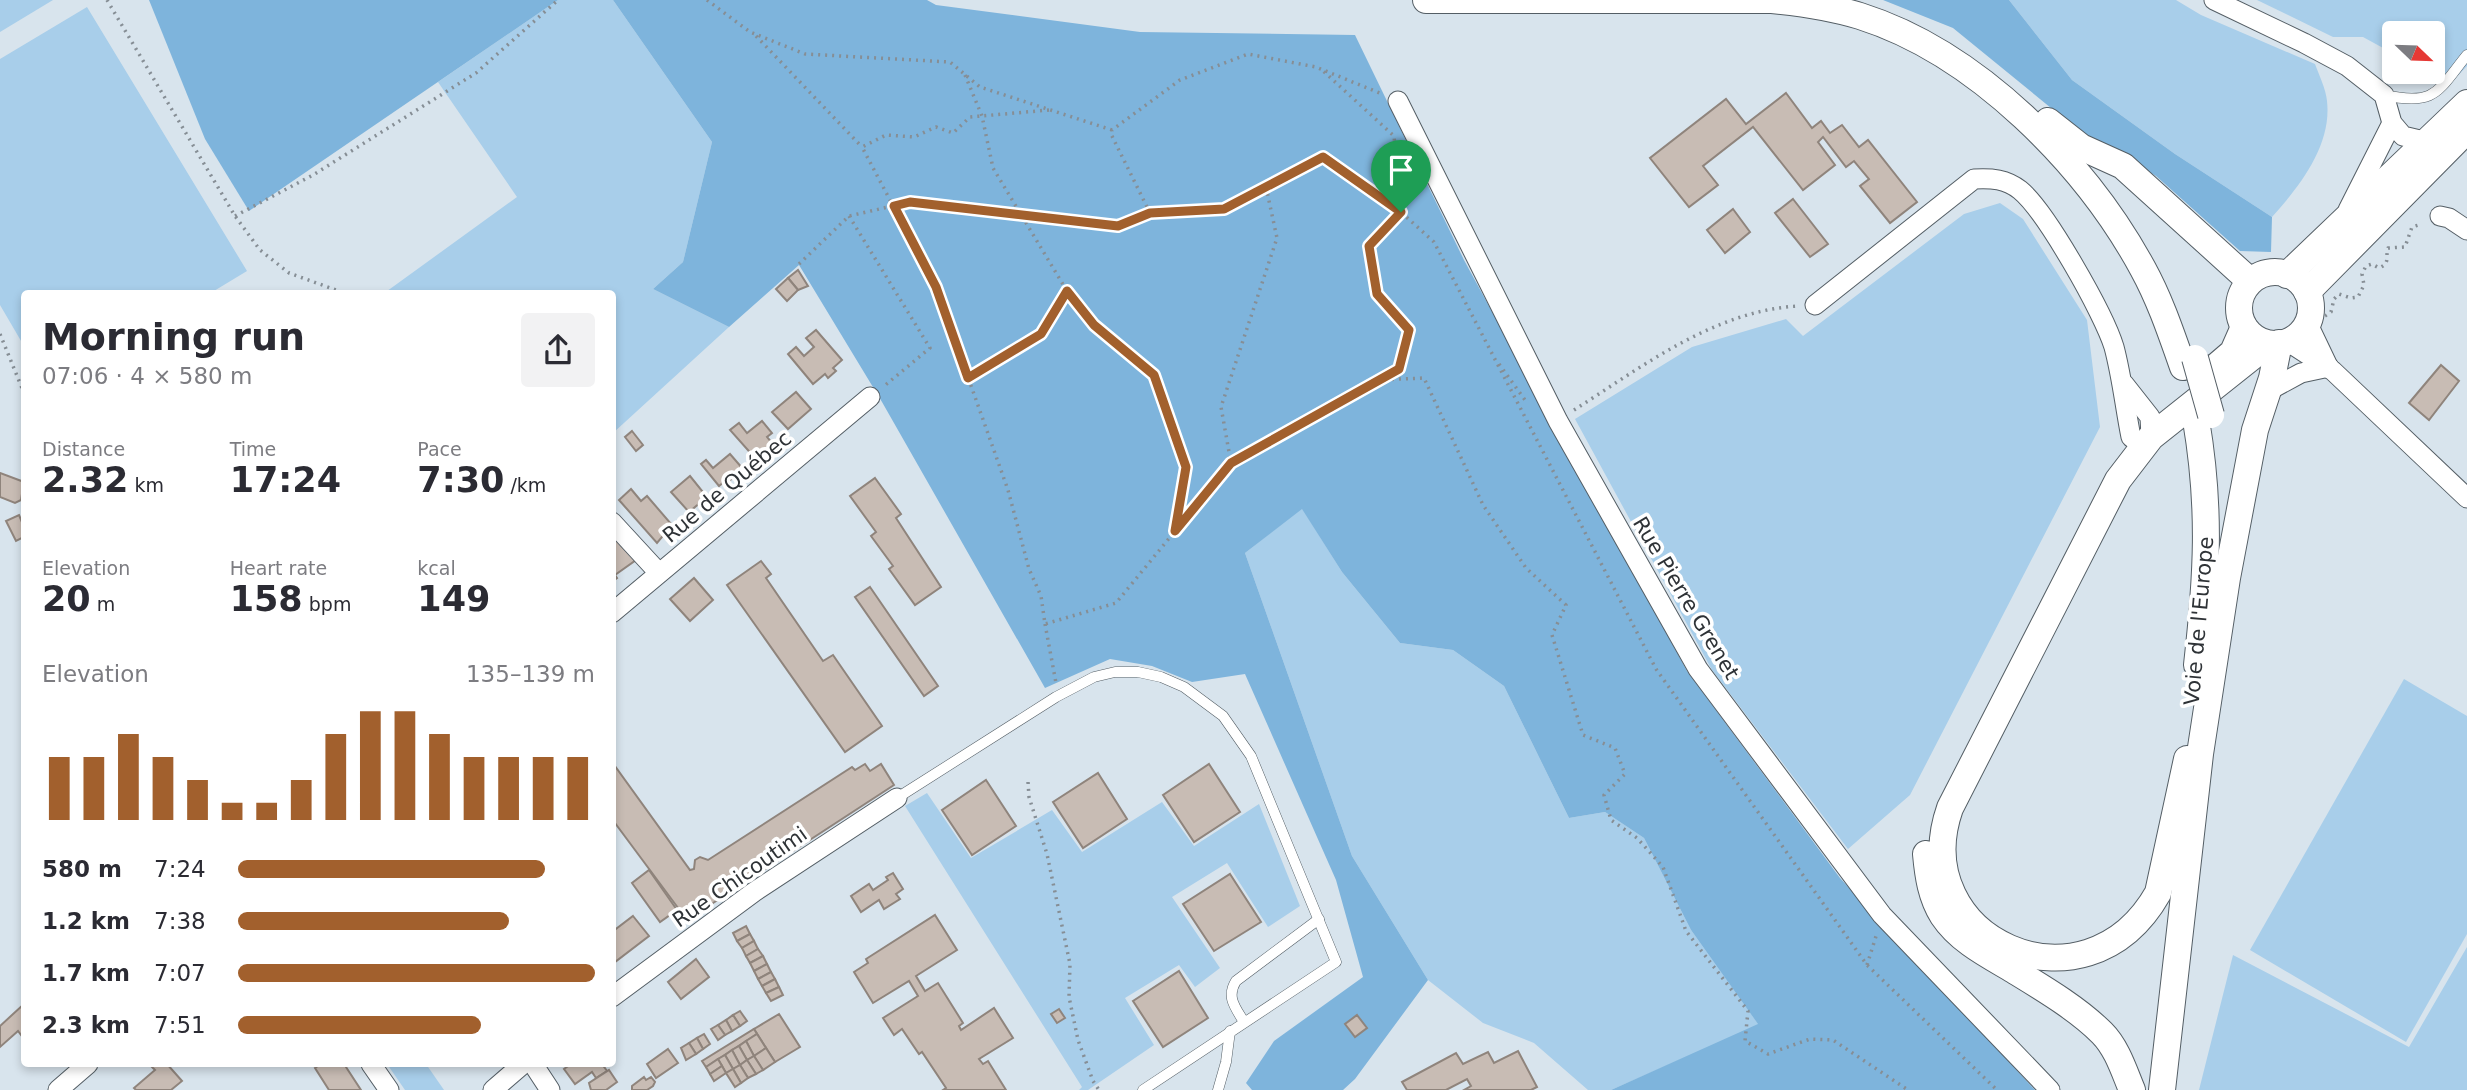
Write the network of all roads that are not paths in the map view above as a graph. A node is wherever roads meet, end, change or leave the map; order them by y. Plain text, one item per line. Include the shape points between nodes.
1 (1426, 0) edge
2 (1842, 0) edge
3 (2214, 0) edge
4 (2467, 55) edge
5 (2384, 95) junction
6 (1398, 101) road end
7 (2467, 103) edge
8 (2030, 106) junction
9 (2392, 123) junction
10 (2467, 130) edge
11 (2428, 142) junction
12 (2440, 216) road end
13 (2340, 227) junction
14 (2467, 230) edge
15 (2287, 275) junction
16 (2250, 281) junction
17 (2307, 292) junction
18 (1815, 305) road end
19 (2315, 320) junction
20 (2244, 327) junction
21 (2278, 343) junction
22 (2189, 362) junction
23 (2329, 367) junction
24 (2122, 380) junction
25 (2266, 392) junction
26 (870, 397) road end
27 (2144, 434) junction
28 (2467, 498) edge
29 (616, 526) edge
30 (659, 573) junction
31 (616, 610) edge
32 (2193, 756) junction
33 (897, 798) joint
34 (1319, 919) junction
35 (616, 994) edge
36 (1244, 1022) junction
37 (1230, 1031) junction
38 (85, 1067) edge
39 (373, 1067) edge
40 (520, 1067) edge
41 (535, 1067) edge
42 (58, 1090) edge
43 (389, 1090) edge
44 (493, 1090) edge
45 (550, 1090) edge
46 (1143, 1090) edge
47 (1218, 1090) edge
48 (2050, 1090) edge
49 (2132, 1090) edge
50 (2151, 1090) edge
51 (2162, 1090) edge

1 - 22 main road, Voie de l'Europe via 1772,0 1862,17 1912,38 1951,60 2003,100 2064,157 2105,208 2143,268
2 - 8 main road, Voie de l'Europe via 1921,28 1967,56
3 - 5 street via 2347,66
4 - 5 lane via 2430,97 2410,101
5 - 9 street
6 - 48 street, Rue Pierre Grenet via 1558,421 1698,669 1882,915
7 - 11 main road
8 - 16 main road via 2081,147 2123,166
8 - 22 main road, Voie de l'Europe via 2081,157 2121,208 2167,284
9 - 11 street via 2403,136
9 - 13 street
10 - 17 main road
11 - 13 main road
12 - 14 street
13 - 15 main road
15 - 16 main road via 2273,272
15 - 17 main road
16 - 20 main road via 2239,308
17 - 19 main road
18 - 24 street via 1975,179 1996,178 2020,190 2036,208 2091,295 2113,345
19 - 21 main road
19 - 23 street
20 - 21 main road via 2258,339
20 - 27 main road via 2233,352
21 - 23 street
21 - 25 main road
21 - 27 main road
22 - 32 main road, Voie de l'Europe, bridge via 2220,488 2220,565
23 - 25 street via 2301,373
23 - 28 street
24 - 27 street
24 - 27 street
25 - 32 main road
26 - 30 street, Rue de Québec
27 - 32 main road via 1950,808 1944,826 1944,861 1961,909 1994,940 2024,954 2055,958 2094,953 2124,935 2147,913 2158,893
27 - 49 main road via 2108,466 2086,508 1936,799 1926,851 1932,891 1953,928 2103,1034
29 - 30 street
30 - 31 street, Rue de Québec
32 - 50 main road, Voie de l'Europe
32 - 51 main road
33 - 34 lane via 1094,677 1138,672 1184,687 1223,716 1251,757
33 - 35 street, Rue Chicoutimi via 754,892
34 - 36 lane via 1236,981 1231,1000
34 - 36 lane via 1336,962
36 - 37 lane
37 - 46 lane
37 - 47 lane
38 - 42 street
39 - 43 street
40 - 44 street
41 - 45 street

